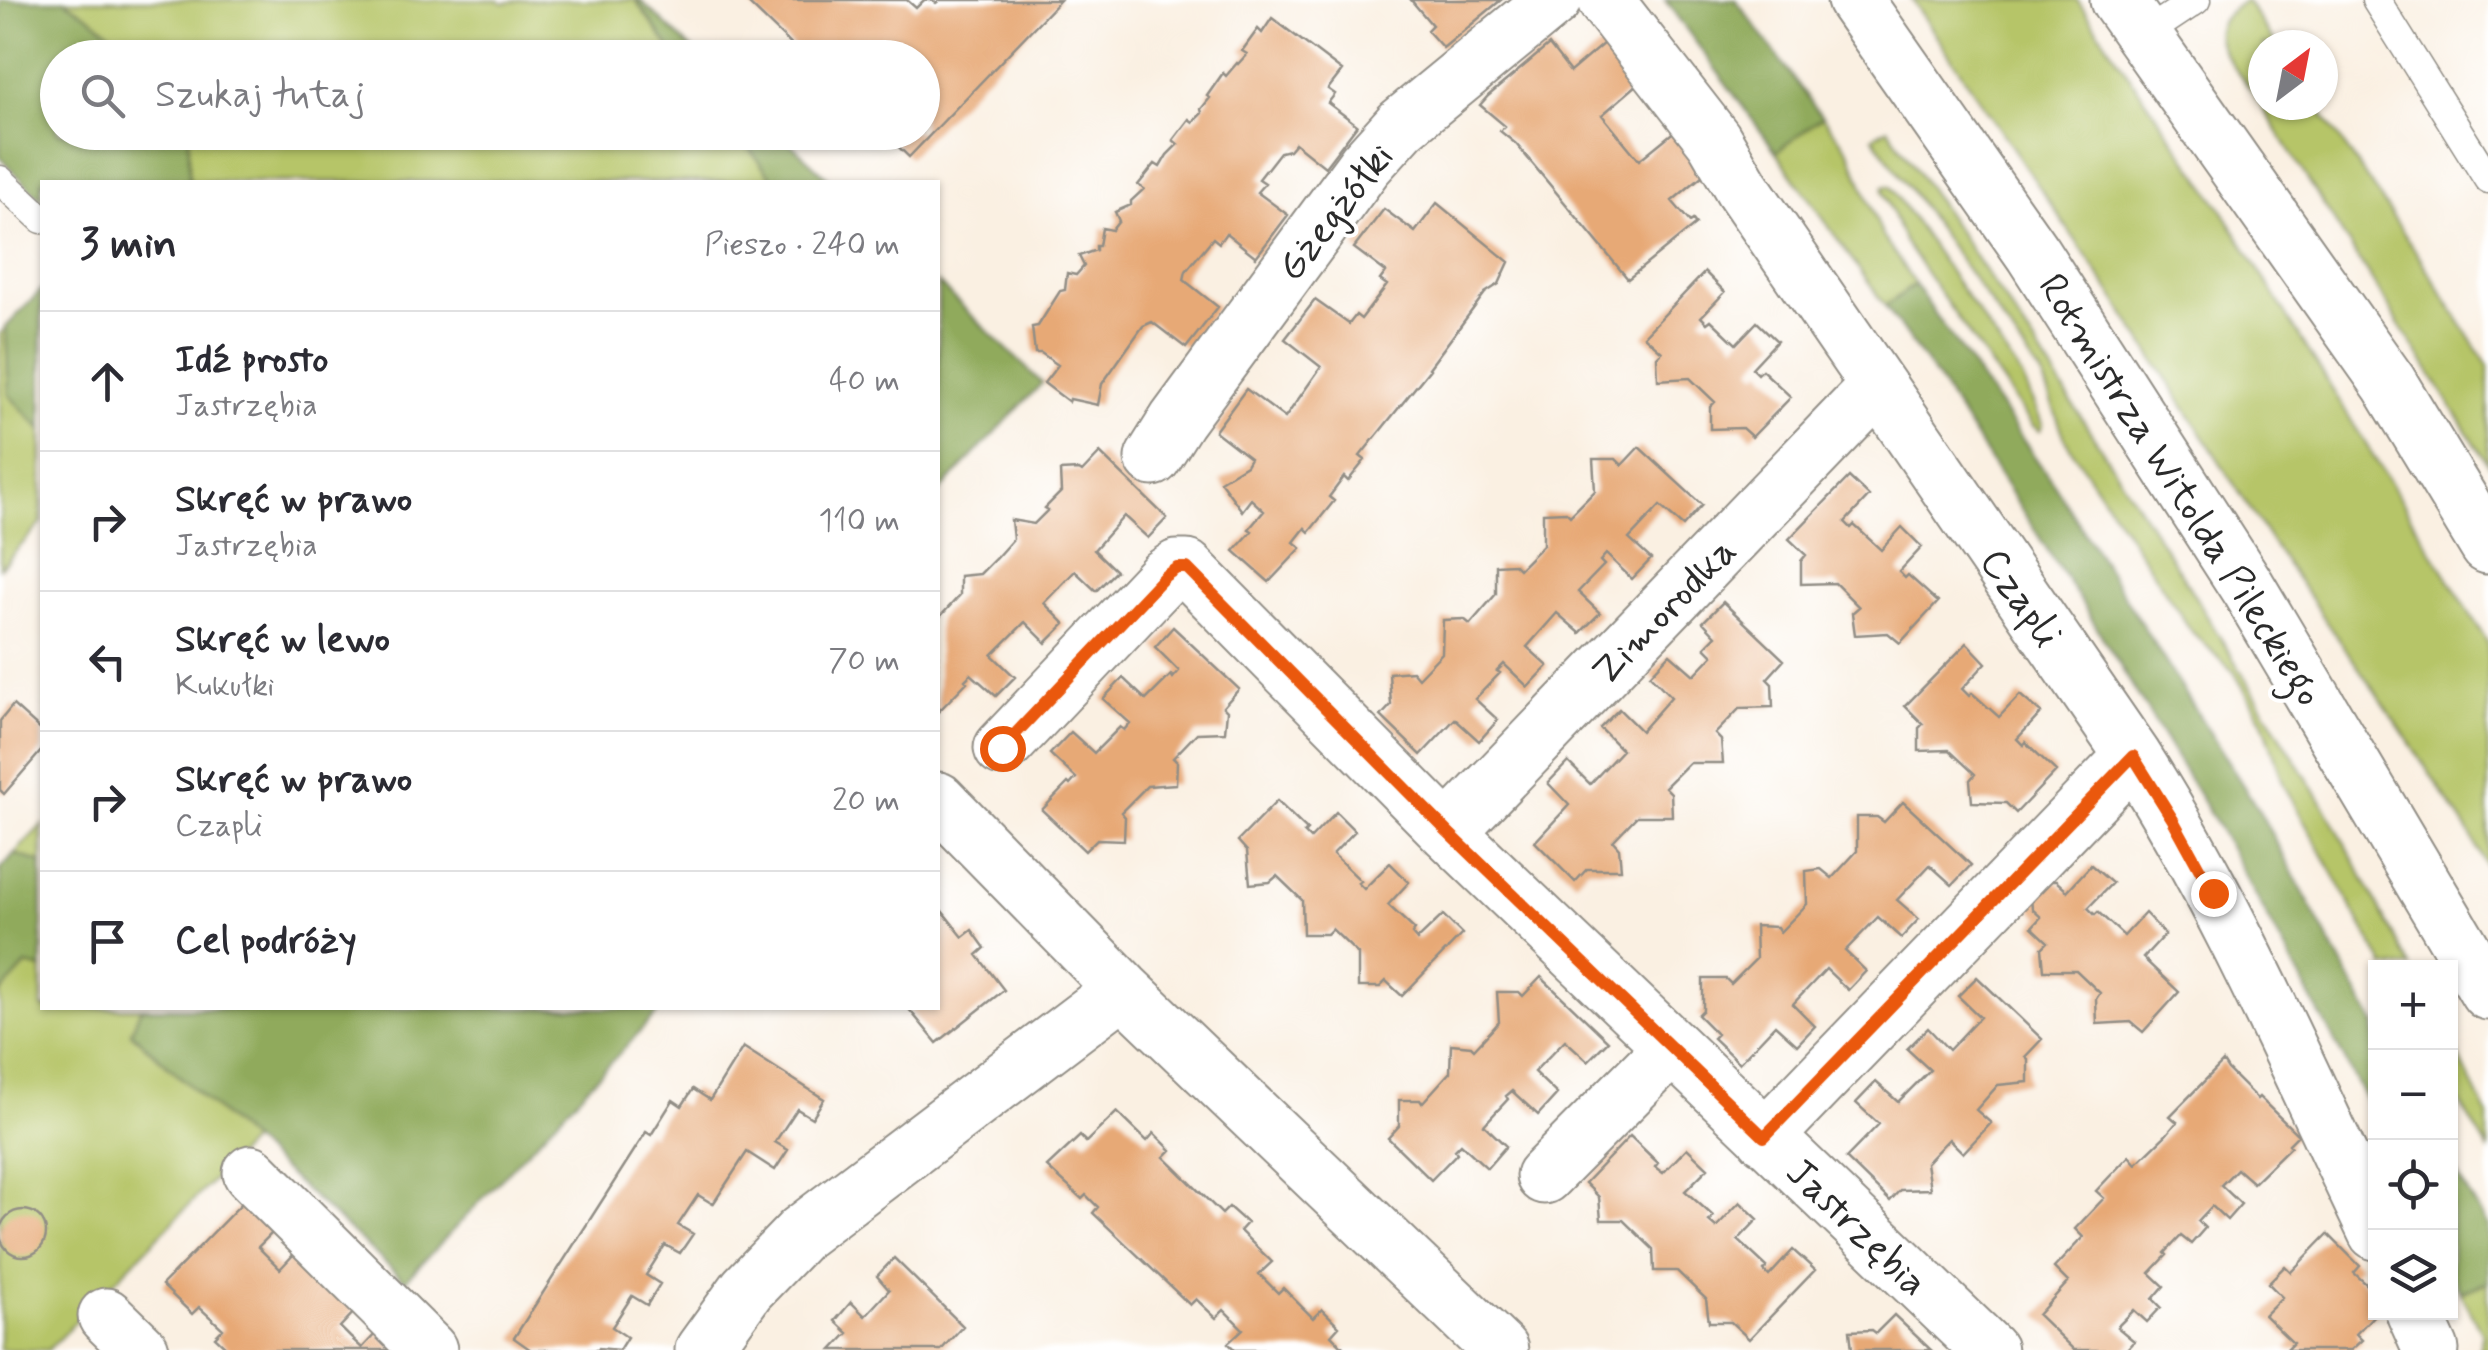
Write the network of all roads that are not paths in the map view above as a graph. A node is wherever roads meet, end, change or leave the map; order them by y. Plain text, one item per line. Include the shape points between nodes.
1 (1553, 0) edge
2 (1605, 0) edge
3 (1854, 0) edge
4 (2196, 0) edge
5 (2376, 0) edge
6 (2131, 17) edge
7 (2488, 179) edge
8 (0, 180) edge
9 (40, 216) edge
10 (1877, 387) junction
11 (1153, 458) dead end
12 (2488, 546) edge
13 (1002, 748) dead end
14 (2133, 756) junction
15 (940, 802) edge
16 (1448, 832) junction
17 (1124, 989) junction
18 (2488, 992) edge
19 (1672, 1046) junction
20 (1764, 1137) junction
21 (251, 1173) dead end
22 (1544, 1176) dead end
23 (2375, 1230) edge
24 (2418, 1320) edge
25 (429, 1350) edge
26 (703, 1350) edge
27 (1500, 1350) edge
28 (1989, 1350) edge
29 (2431, 1350) edge

1 - 11 street, Gżegżółki via 1400,125 1365,165
2 - 10 street, Czapli via 1714,140
3 - 18 street, Rotmistrza Witolda Pileckiego via 2033,254 2248,588
4 - 6 lane
5 - 7 lane
6 - 12 street via 2389,383
8 - 9 lane
10 - 14 street, Czapli
10 - 16 street, Zimorodka
13 - 16 street, Jastrzębia via 1165,576 1187,568
14 - 20 street
14 - 23 street, Czapli via 2213,893
15 - 17 street
16 - 19 street, Jastrzębia
17 - 26 street via 800,1234 747,1288
17 - 27 street
19 - 20 street, Jastrzębia
19 - 22 street
20 - 28 street, Jastrzębia
21 - 25 street
24 - 29 street

